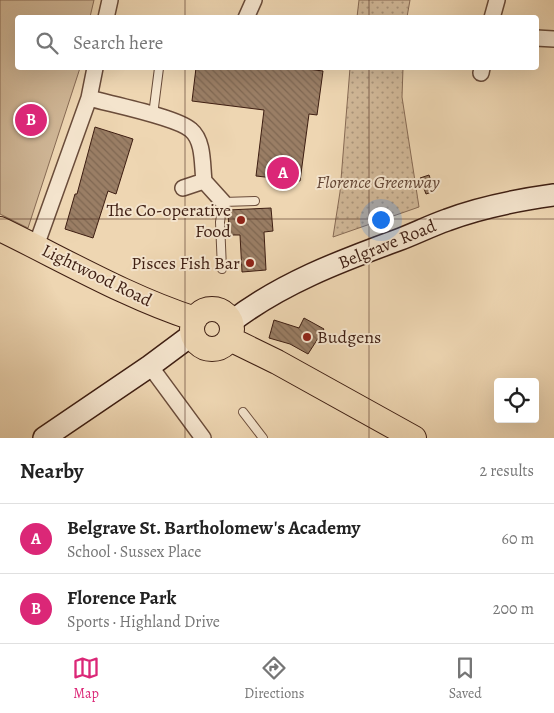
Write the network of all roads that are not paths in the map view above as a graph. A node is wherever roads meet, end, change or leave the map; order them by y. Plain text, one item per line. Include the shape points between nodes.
1 (110, 0) edge
2 (254, 0) edge
3 (497, 0) edge
4 (107, 15) edge
5 (247, 15) edge
6 (493, 15) edge
7 (539, 38) edge
8 (554, 39) edge
9 (95, 70) edge
10 (156, 70) edge
11 (89, 98) junction
12 (153, 115) junction
13 (204, 181) junction
14 (183, 188) dead end
15 (554, 195) edge
16 (223, 202) junction
17 (255, 202) dead end
18 (0, 229) edge
19 (36, 246) junction
20 (222, 269) dead end
21 (194, 326) junction
22 (231, 330) junction
23 (150, 366) junction
24 (243, 412) dead end
25 (57, 434) edge
26 (203, 438) edge
27 (263, 438) edge
28 (414, 438) edge

1 - 4 street
2 - 5 street
3 - 6 street
7 - 8 street
9 - 11 street
10 - 12 lane
11 - 12 street
11 - 19 street
12 - 13 street via 192,130 200,146
13 - 14 street
13 - 16 street
15 - 22 main road, Belgrave Road via 498,205 448,220 363,253 291,285 248,309
16 - 17 lane
16 - 20 lane via 220,222
18 - 19 main road, Lightwood Road
19 - 21 main road, Lightwood Road via 178,313
21 - 22 main road via 204,310 216,309 228,315
21 - 22 main road via 199,344 212,349 223,346
21 - 23 main road
22 - 28 main road via 277,362
23 - 25 main road
23 - 26 street
24 - 27 lane

